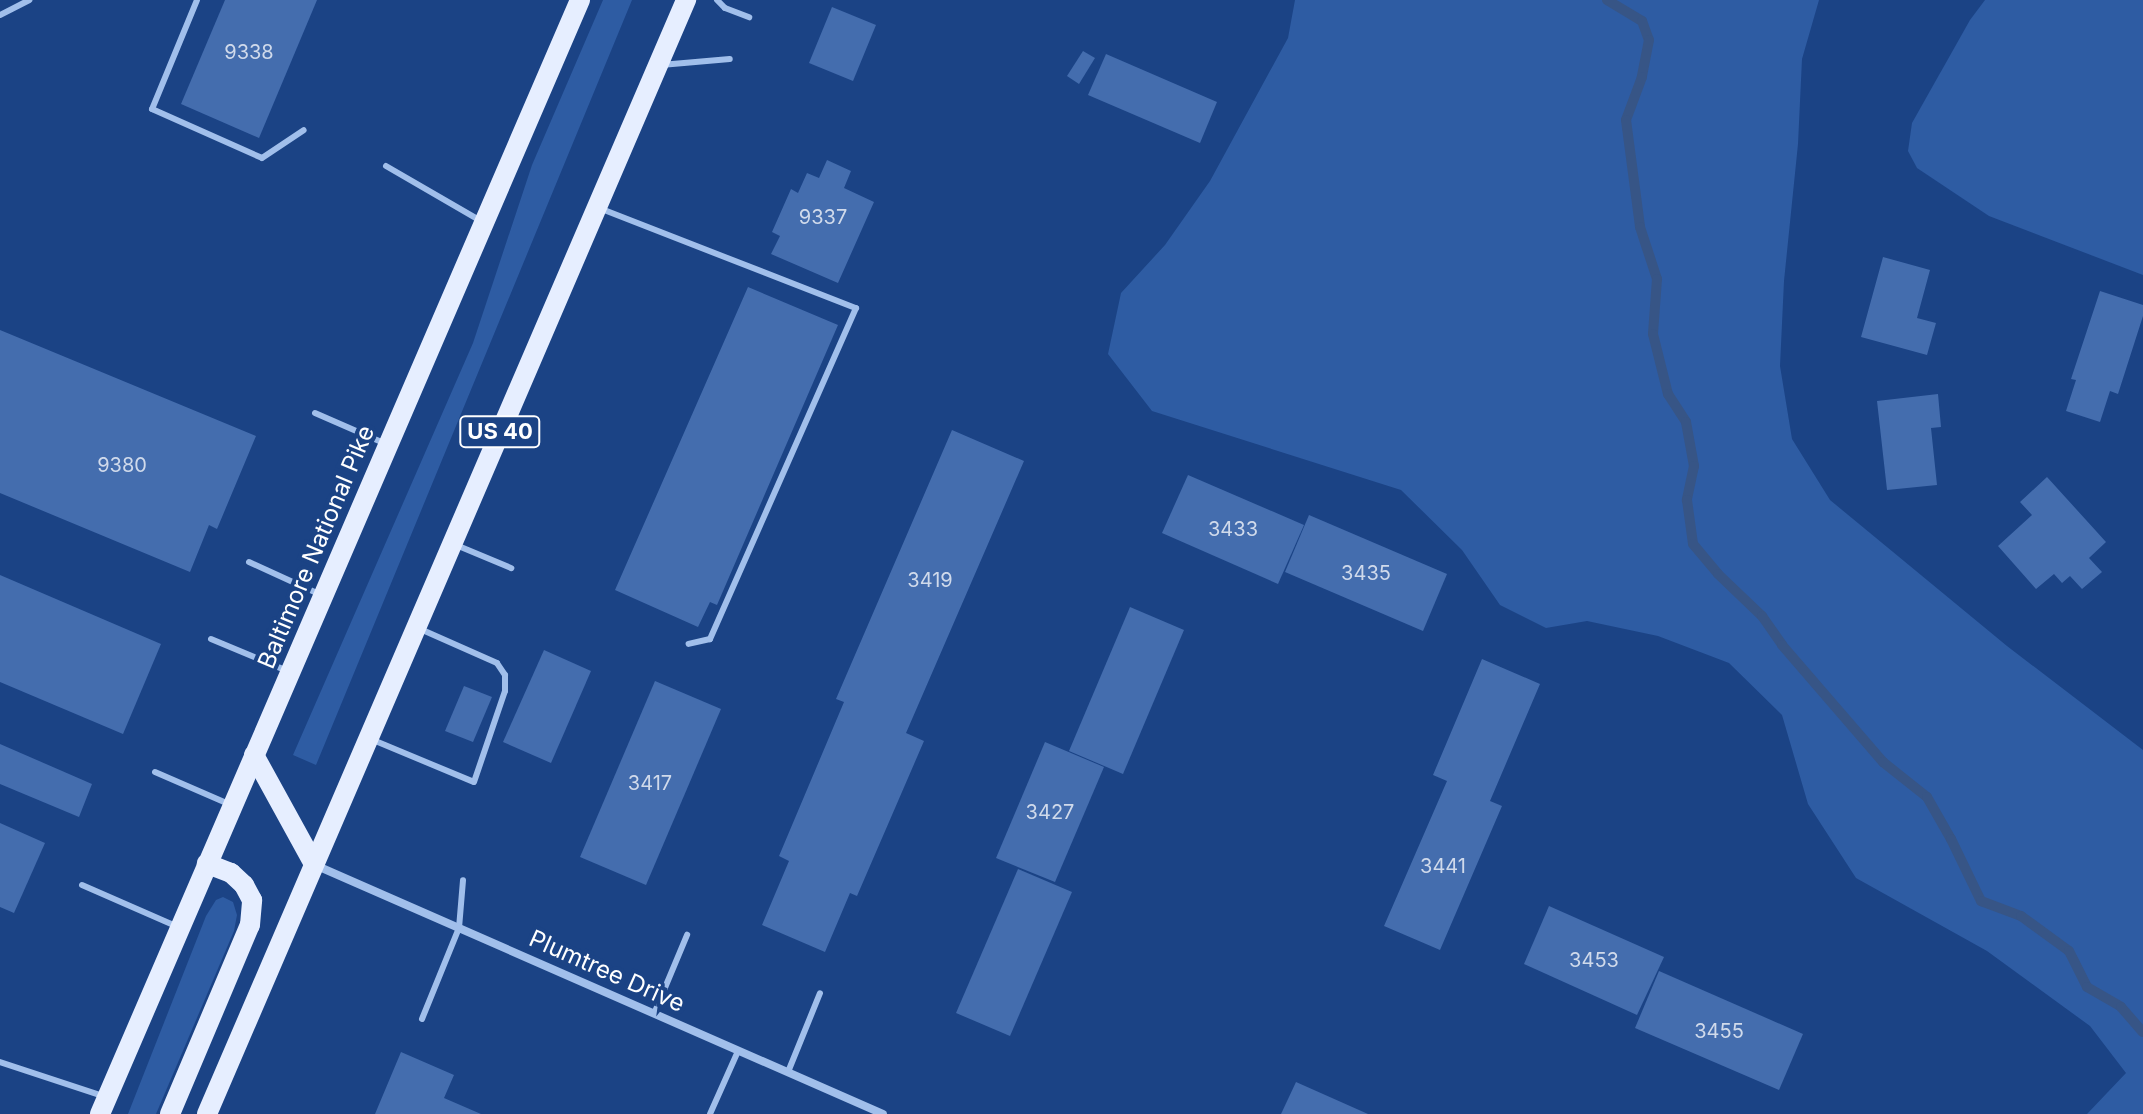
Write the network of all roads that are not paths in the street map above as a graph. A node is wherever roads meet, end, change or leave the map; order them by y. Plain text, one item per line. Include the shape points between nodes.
1 (29, 0) edge
2 (197, 0) edge
3 (580, 0) edge
4 (686, 0) edge
5 (717, 0) edge
6 (0, 15) edge
7 (749, 17) dead end
8 (730, 59) dead end
9 (658, 65) junction
10 (304, 130) dead end
11 (386, 166) dead end
12 (596, 207) junction
13 (484, 223) junction
14 (315, 413) dead end
15 (388, 445) junction
16 (452, 544) junction
17 (249, 562) dead end
18 (511, 568) dead end
19 (323, 596) junction
20 (416, 627) junction
21 (211, 639) dead end
22 (689, 644) dead end
23 (290, 672) junction
24 (370, 738) junction
25 (254, 755) junction
26 (155, 772) dead end
27 (232, 806) junction
28 (207, 864) junction
29 (314, 864) junction
30 (463, 880) dead end
31 (82, 885) dead end
32 (180, 928) junction
33 (459, 928) junction
34 (687, 935) dead end
35 (820, 993) dead end
36 (654, 1014) junction
37 (422, 1019) dead end
38 (738, 1051) junction
39 (0, 1062) edge
40 (788, 1072) junction
41 (103, 1106) edge
42 (170, 1114) edge
43 (207, 1114) edge
44 (710, 1114) edge
45 (883, 1114) edge

1 - 6 lane
2 - 10 lane via 152,109 262,158
3 - 13 main road, Baltimore National Pike
4 - 9 main road, US 40
5 - 7 lane
8 - 9 lane
9 - 12 main road, US 40
11 - 13 lane
12 - 16 main road, US 40
12 - 22 lane via 856,308 710,639
13 - 15 main road, Baltimore National Pike
14 - 15 lane
15 - 19 main road, Baltimore National Pike
16 - 18 lane
16 - 20 main road, US 40
17 - 19 lane
19 - 23 main road, Baltimore National Pike
20 - 24 main road, US 40
20 - 24 lane via 497,663 505,675 505,691 474,782
21 - 23 lane
23 - 25 main road, Baltimore National Pike
24 - 29 main road, US 40
25 - 27 main road, Baltimore National Pike
25 - 29 main road
26 - 27 lane
27 - 28 main road, Baltimore National Pike
28 - 32 main road, Baltimore National Pike
28 - 42 main road via 231,873 244,885 252,900 250,925
29 - 33 street, Plumtree Drive
29 - 43 main road, US 40
30 - 33 lane
31 - 32 lane
32 - 41 main road, Baltimore National Pike
33 - 36 street, Plumtree Drive
33 - 37 lane
34 - 36 lane
35 - 40 lane
36 - 38 street, Plumtree Drive
38 - 40 street, Plumtree Drive
38 - 44 lane
39 - 41 lane via 59,1079
40 - 45 street, Plumtree Drive

